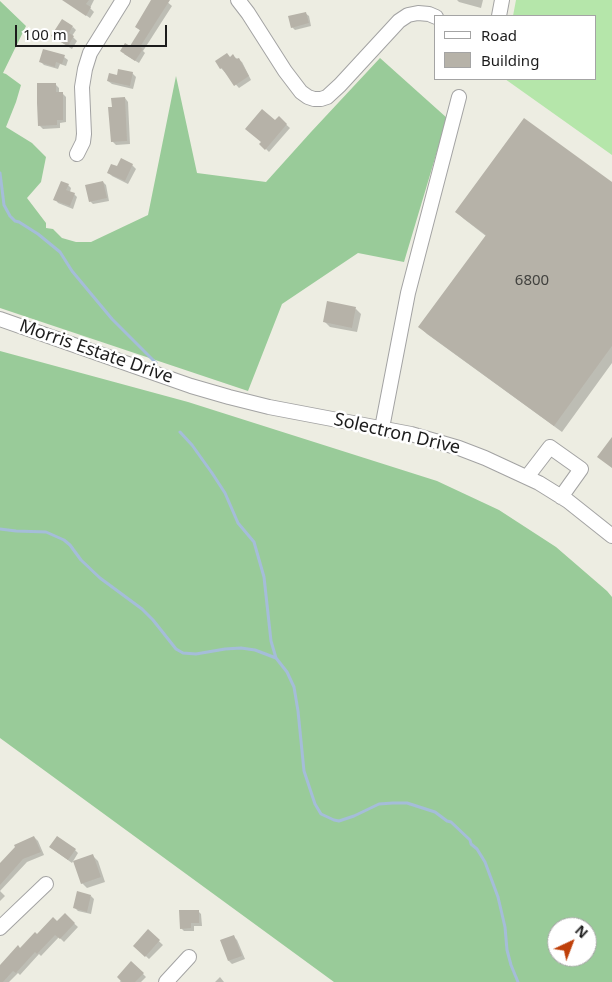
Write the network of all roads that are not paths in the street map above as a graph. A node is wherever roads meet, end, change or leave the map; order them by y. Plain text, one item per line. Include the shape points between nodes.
1 (123, 0) edge
2 (238, 0) edge
3 (502, 0) edge
4 (434, 15) edge
5 (499, 15) edge
6 (459, 97) dead end
7 (76, 154) dead end
8 (0, 319) edge
9 (191, 386) joint
10 (382, 428) junction
11 (527, 477) junction
12 (561, 497) junction
13 (612, 536) edge
14 (46, 884) dead end
15 (0, 928) edge
16 (189, 957) dead end
17 (166, 982) edge

1 - 7 street via 87,61 82,88 84,134
2 - 4 street via 301,92 314,99 327,97 399,21 418,13
3 - 5 street
6 - 10 street via 408,293
8 - 9 street, Morris Estate Drive
9 - 10 street, Solectron Drive via 269,407
10 - 11 street, Solectron Drive via 459,448
11 - 12 street, Solectron Drive
11 - 12 street via 550,446 581,469
12 - 13 street, Solectron Drive
14 - 15 street
16 - 17 street

